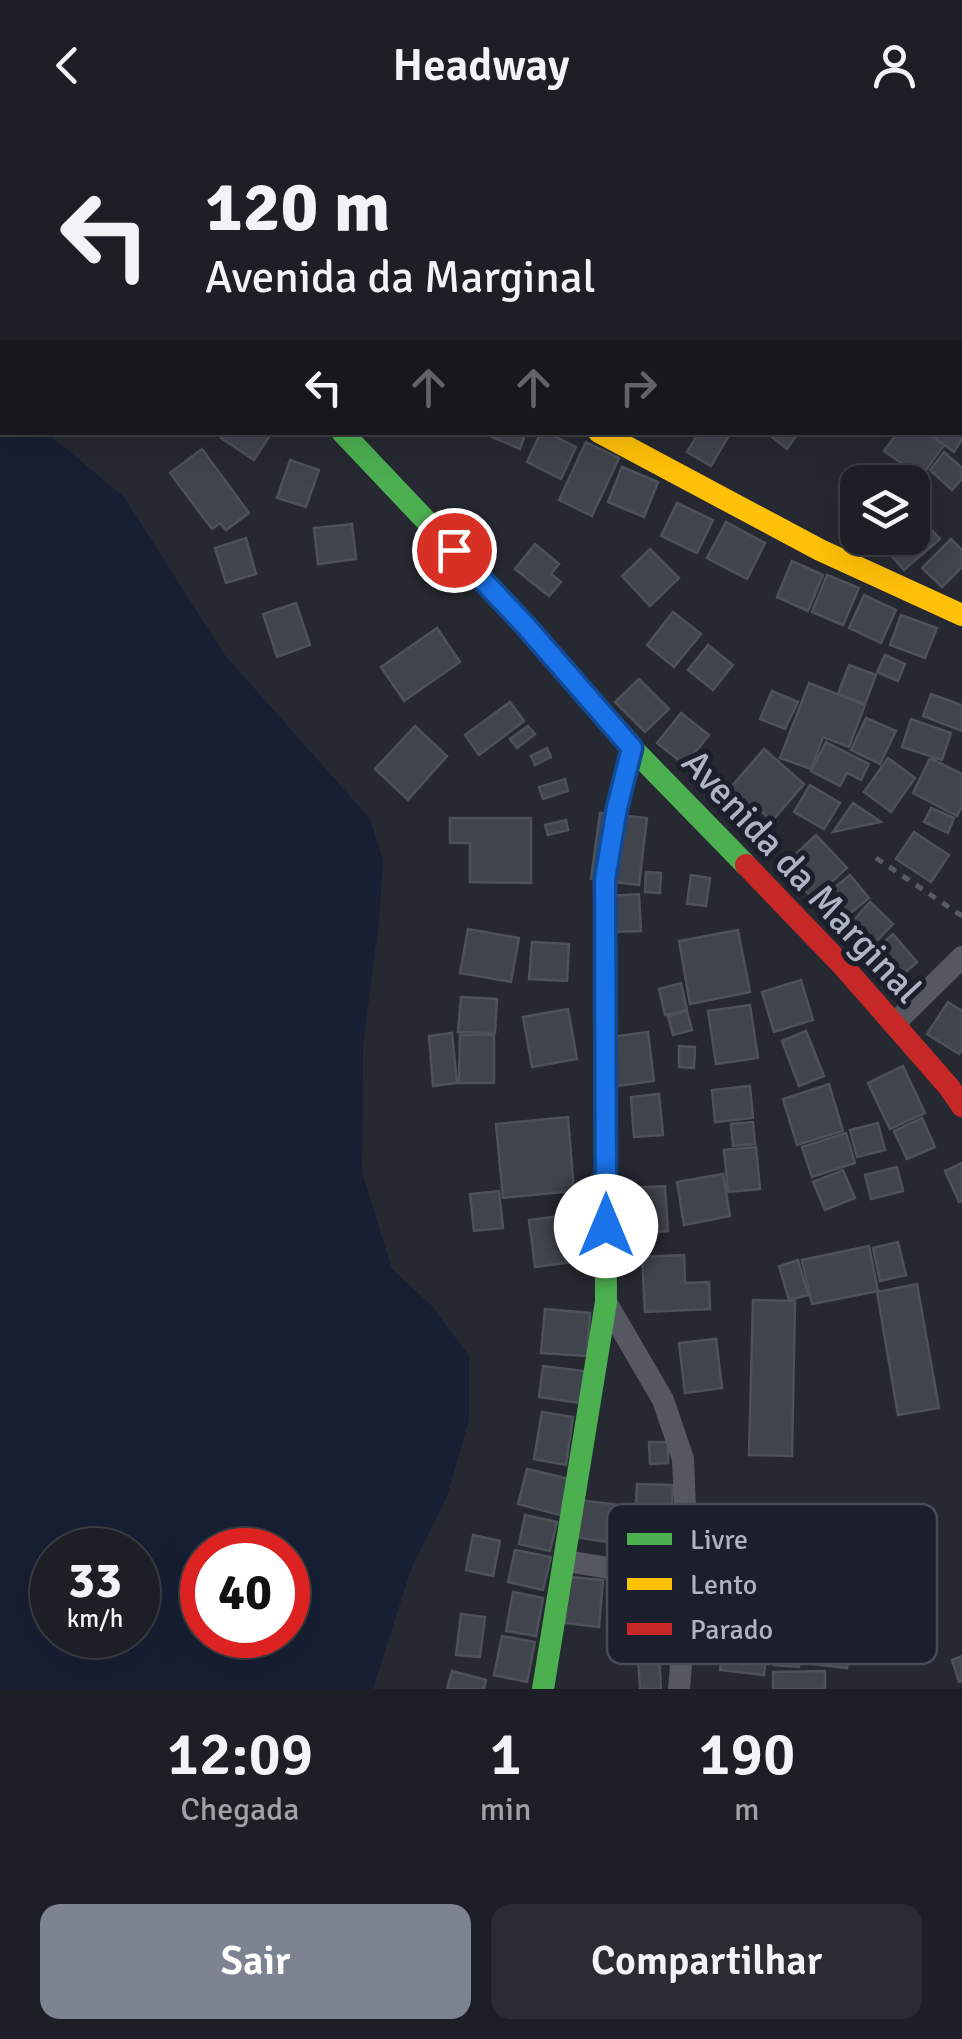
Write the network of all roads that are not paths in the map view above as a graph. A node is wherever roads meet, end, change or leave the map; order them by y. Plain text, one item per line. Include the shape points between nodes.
1 (345, 435) edge
2 (604, 435) edge
3 (962, 615) edge
4 (632, 748) junction
5 (962, 957) edge
6 (894, 1024) junction
7 (962, 1106) edge
8 (606, 1302) junction
9 (685, 1504) edge
10 (566, 1561) junction
11 (607, 1568) edge
12 (680, 1664) edge
13 (544, 1689) edge
14 (678, 1689) edge

1 - 4 street, Avenida da Marginal
2 - 3 street via 820,550
4 - 6 street, Avenida da Marginal
4 - 8 street via 605,879
5 - 6 street
6 - 7 street, Avenida da Marginal
8 - 9 street via 663,1400 683,1459
8 - 10 street
10 - 11 street
10 - 13 street
12 - 14 street

